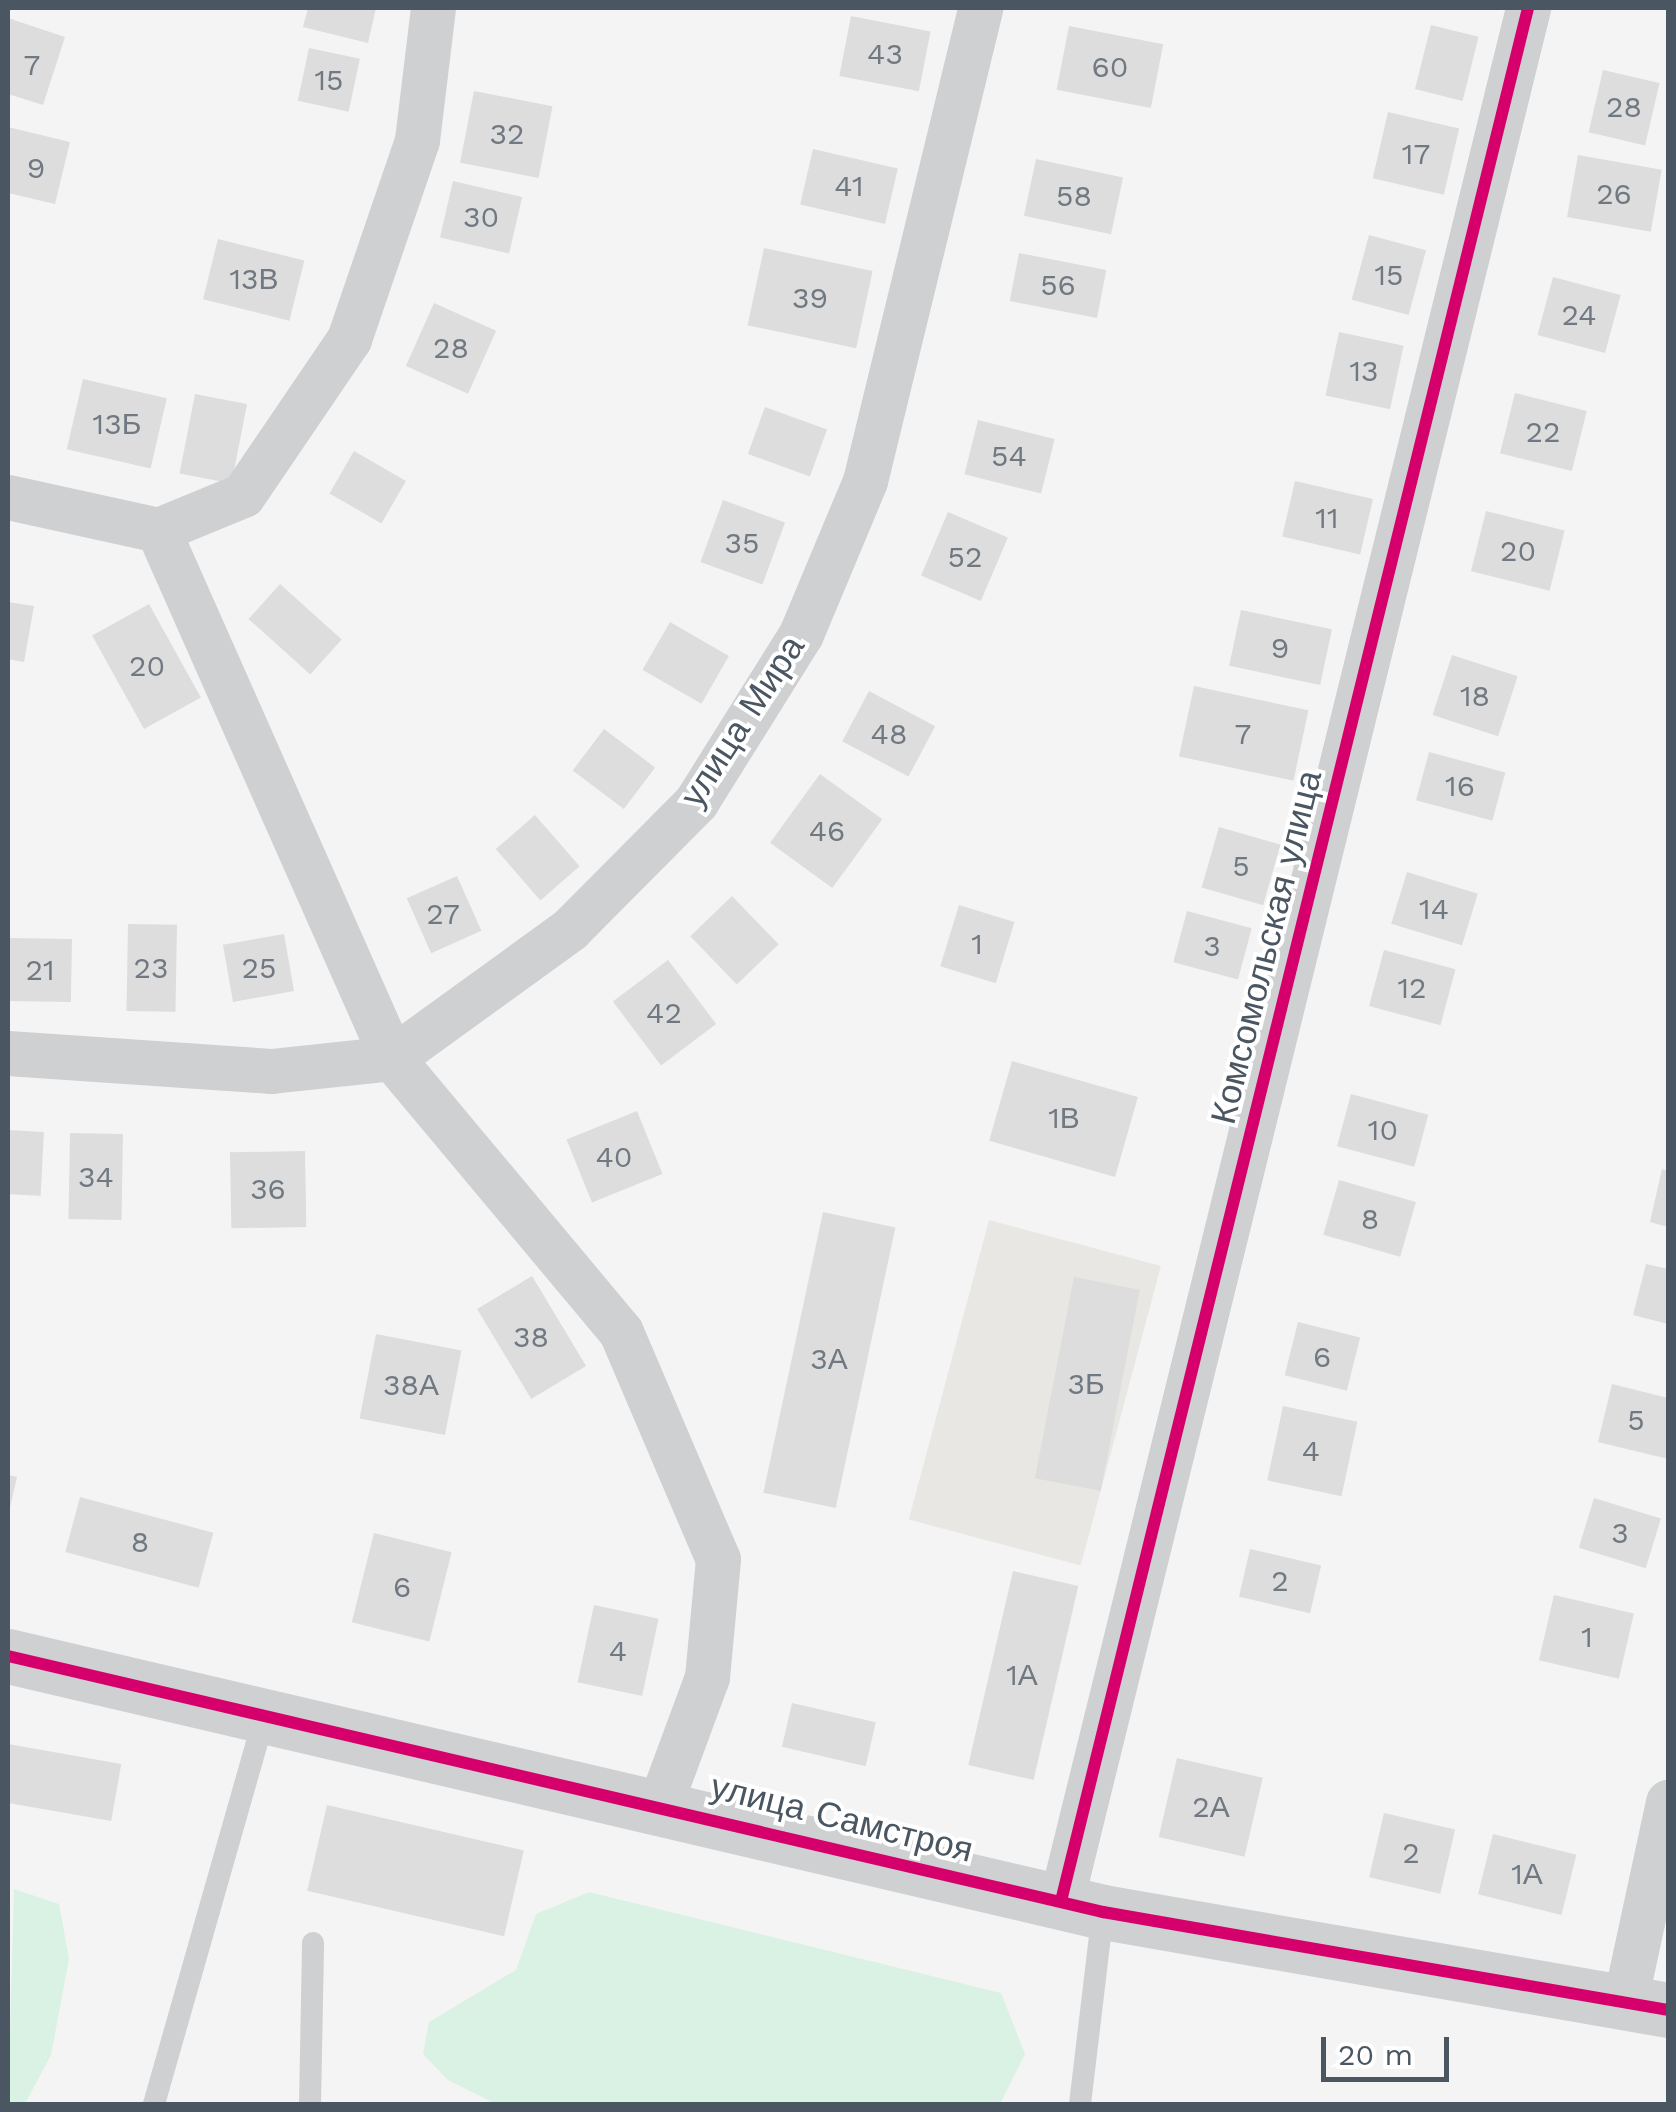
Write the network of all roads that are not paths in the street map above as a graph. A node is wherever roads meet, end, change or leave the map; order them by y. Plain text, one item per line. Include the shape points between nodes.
1 (433, 8) edge
2 (980, 8) edge
3 (1528, 8) edge
4 (8, 498) edge
5 (158, 530) junction
6 (8, 1052) edge
7 (392, 1058) junction
8 (8, 1656) edge
9 (264, 1722) junction
10 (1668, 1802) edge
11 (660, 1804) junction
12 (1082, 1906) junction
13 (313, 1943) dead end
14 (1646, 2005) edge
15 (154, 2104) edge
16 (310, 2104) edge
17 (1080, 2104) edge

1 - 5 street via 417,140 349,338 243,495
2 - 7 street, улица Мира via 865,481 801,634 696,802 570,929
3 - 12 street, Комсомольская улица
4 - 5 street
5 - 7 street
6 - 7 street, улица Мира via 270,1071
7 - 11 street via 620,1332 718,1559 707,1677
8 - 9 street, улица Самстроя
9 - 11 street, улица Самстроя
9 - 15 lane
10 - 14 street
11 - 12 street, улица Самстроя
12 - 14 street, улица Самстроя
12 - 17 lane
13 - 16 lane

